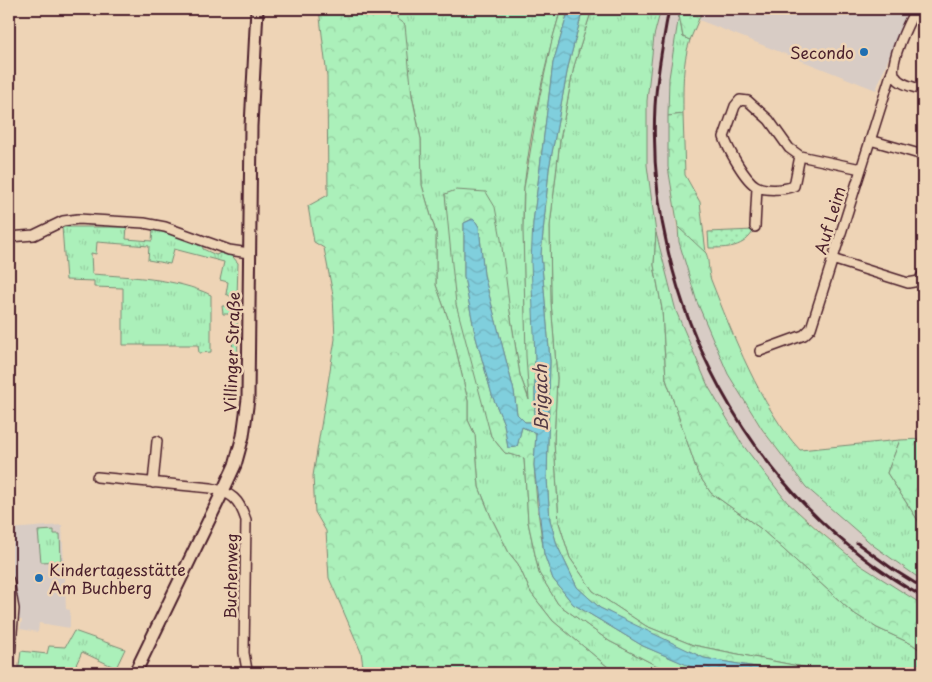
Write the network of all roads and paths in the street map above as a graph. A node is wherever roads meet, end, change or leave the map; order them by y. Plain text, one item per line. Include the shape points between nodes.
1 (257, 9) edge
2 (916, 9) edge
3 (893, 68) junction
4 (923, 90) edge
5 (870, 140) junction
6 (923, 155) edge
7 (800, 156) junction
8 (860, 169) junction
9 (756, 187) junction
10 (755, 227) dead end
11 (9, 237) edge
12 (248, 253) junction
13 (832, 259) junction
14 (922, 282) edge
15 (760, 352) dead end
16 (157, 441) dead end
17 (97, 477) dead end
18 (153, 483) junction
19 (223, 491) junction
20 (9, 581) edge
21 (11, 603) edge
22 (9, 667) edge
23 (247, 670) dead end
24 (135, 673) edge

1 - 12 main road, Villinger Straße
2 - 3 street, Auf Leim
3 - 4 street via 900,81
3 - 5 street, Auf Leim
5 - 6 street
5 - 8 street, Auf Leim
7 - 8 street
7 - 9 street via 794,186
7 - 9 street via 789,148 769,120 748,101 740,100 724,137
8 - 13 street, Auf Leim
9 - 10 street
11 - 12 street via 34,235 64,221 78,219 144,223
12 - 19 main road, Villinger Straße via 248,399 243,436
13 - 14 street via 908,282
13 - 15 street, Auf Leim via 811,328 804,335
16 - 18 street
17 - 18 street
18 - 19 street
19 - 23 street, Buchenweg via 236,499 246,520 244,653
19 - 24 main road, Villinger Straße
20 - 21 street
21 - 22 street

